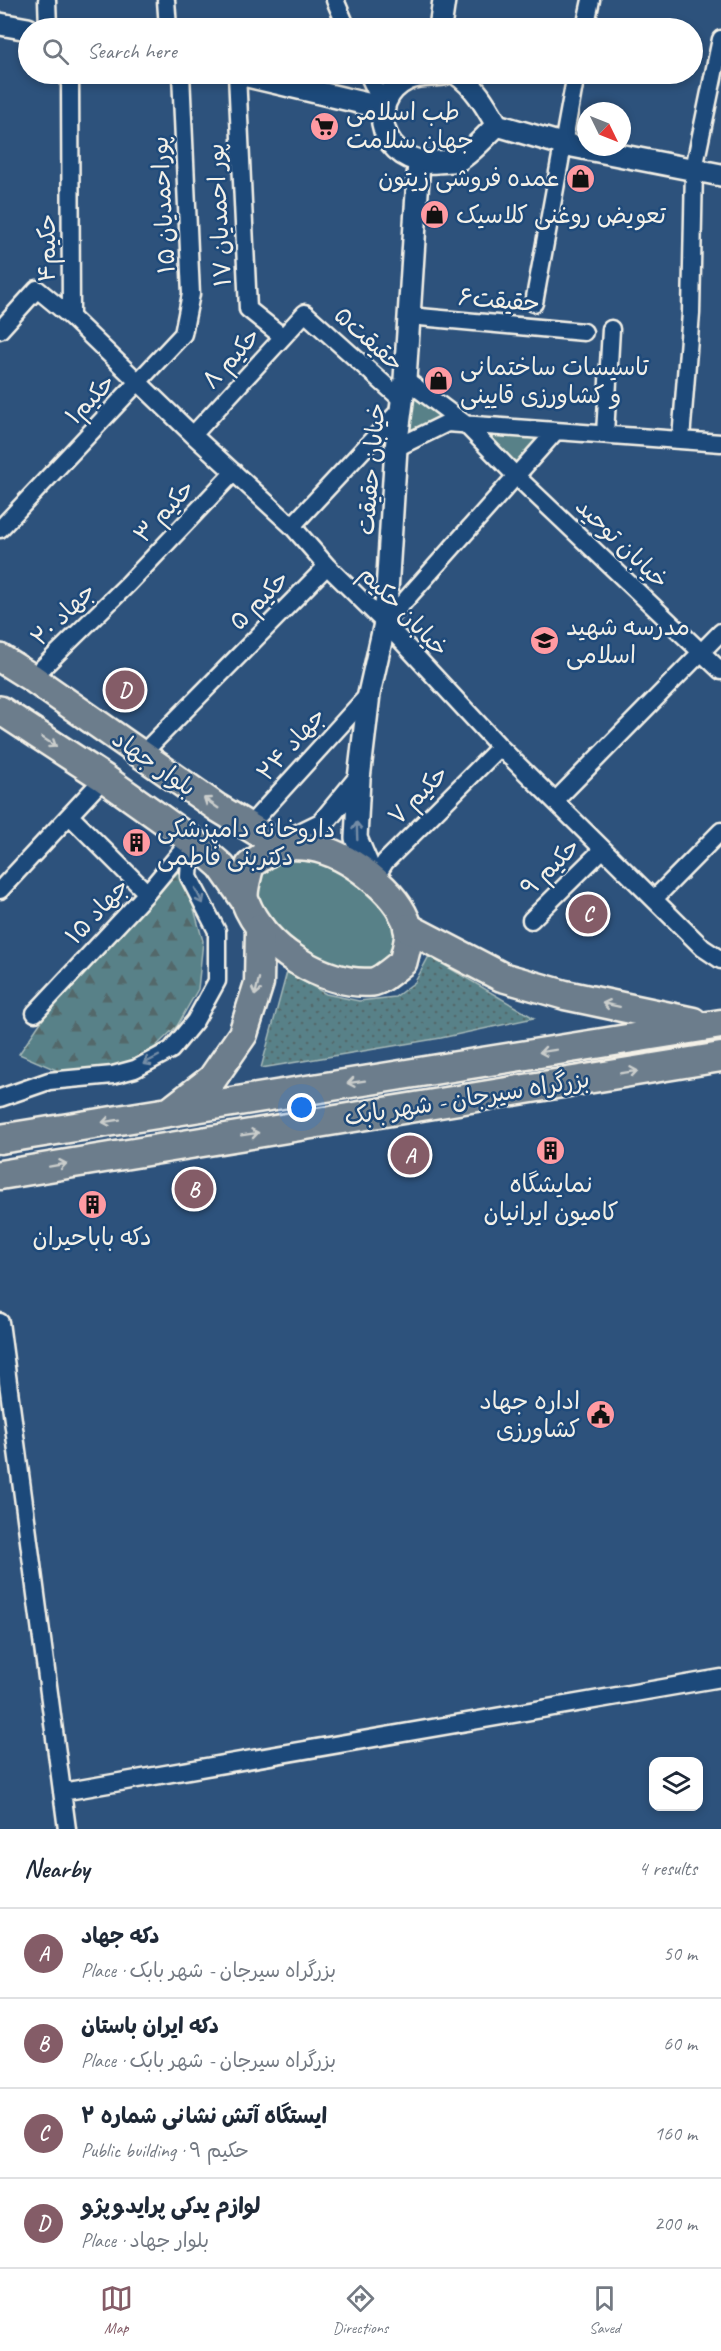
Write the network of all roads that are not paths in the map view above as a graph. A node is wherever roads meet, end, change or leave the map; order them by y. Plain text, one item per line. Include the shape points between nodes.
1 (47, 0) edge
2 (166, 0) edge
3 (334, 0) edge
4 (444, 0) edge
5 (591, 0) edge
6 (48, 18) edge
7 (167, 18) edge
8 (342, 18) edge
9 (441, 18) edge
10 (587, 18) edge
11 (0, 24) edge
12 (18, 27) edge
13 (721, 39) edge
14 (70, 84) edge
15 (181, 84) edge
16 (238, 84) edge
17 (281, 84) edge
18 (373, 84) edge
19 (400, 84) edge
20 (469, 84) edge
21 (574, 84) edge
22 (384, 108) junction
23 (497, 125) junction
24 (562, 144) junction
25 (419, 162) junction
26 (694, 170) junction
27 (721, 175) edge
28 (534, 303) dead end
29 (305, 313) joint
30 (409, 316) junction
31 (71, 317) junction
32 (611, 329) dead end
33 (0, 330) edge
34 (584, 332) dead end
35 (183, 334) joint
36 (282, 337) junction
37 (405, 379) junction
38 (138, 383) junction
39 (401, 404) junction
40 (464, 423) junction
41 (556, 431) junction
42 (605, 434) junction
43 (193, 435) junction
44 (681, 439) junction
45 (721, 443) edge
46 (396, 448) junction
47 (234, 472) junction
48 (515, 475) junction
49 (291, 526) junction
50 (0, 529) edge
51 (327, 566) junction
52 (128, 584) joint
53 (385, 623) junction
54 (721, 632) edge
55 (701, 652) junction
56 (0, 658) edge
57 (721, 671) edge
58 (32, 678) junction
59 (369, 694) junction
60 (0, 710) edge
61 (500, 747) junction
62 (142, 754) junction
63 (104, 778) junction
64 (359, 779) junction
65 (555, 801) junction
66 (70, 816) junction
67 (249, 826) junction
68 (721, 831) edge
69 (191, 840) junction
70 (279, 845) junction
71 (603, 849) junction
72 (374, 880) junction
73 (0, 890) edge
74 (147, 893) junction
75 (244, 899) junction
76 (654, 899) junction
77 (531, 920) dead end
78 (260, 928) junction
79 (408, 928) junction
80 (721, 960) edge
81 (35, 1013) dead end
82 (715, 1025) edge
83 (721, 1057) edge
84 (0, 1098) edge
85 (169, 1112) junction
86 (0, 1139) edge
87 (0, 1175) edge
88 (0, 1322) edge
89 (721, 1678) edge
90 (62, 1792) junction
91 (67, 1829) edge

1 - 6 street
2 - 7 street
3 - 8 street
4 - 9 street
5 - 10 street
11 - 12 street
13 - 26 street
14 - 31 street, حکیم۴
15 - 35 street, پوراحمدیان ۱۵ via 191,294
16 - 36 street, پور احمدیان ۱۷ via 248,309
17 - 22 street
18 - 22 street
19 - 22 street
20 - 23 street
21 - 24 street
22 - 25 street via 387,138 395,149
23 - 24 street
23 - 25 street via 458,160
24 - 26 street
24 - 28 street
25 - 30 street, خیابان حقیقت
26 - 27 street
26 - 44 street via 691,314
29 - 36 street, حکیم ۸
29 - 39 street, حقیقت۵
30 - 34 street, حقیقت۶
30 - 37 street, خیابان حقیقت
31 - 33 street, خیابان حکیم via 38,290
31 - 38 street, خیابان حکیم
32 - 42 street
35 - 38 street, حکیم۱
36 - 43 street, حکیم ۸
37 - 39 street, خیابان حقیقت
37 - 40 street, خیابان توحید
38 - 43 street, خیابان حکیم
38 - 50 street, حکیم۱
39 - 46 street, خیابان حقیقت
39 - 49 street
40 - 41 street
40 - 46 street via 447,423
40 - 48 street, خیابان توحید
41 - 42 street
41 - 48 street
42 - 44 street
43 - 47 street, خیابان حکیم
44 - 45 street
46 - 53 street, خیابان حقیقت
47 - 49 street, خیابان حکیم
47 - 52 street, حکیم ۳
48 - 53 street
48 - 55 street, خیابان توحید
49 - 51 street, خیابان حکیم
51 - 53 street, خیابان حکیم
51 - 62 street, حکیم ۵
52 - 58 street, جهاد ۲۰
53 - 59 street, خیابان حقیقت
53 - 61 street, خیابان حکیم
54 - 55 street
55 - 57 street, خیابان توحید
55 - 65 street
56 - 58 main road, بلوار جهاد
58 - 62 main road, بلوار جهاد
59 - 64 street, خیابان حقیقت
59 - 67 street, جهاد ۲۴
60 -> 63 main road, بلوار جهاد
61 - 65 street, خیابان حکیم
61 - 72 street, حکیم ۷ via 385,862
67 -> 62 main road, بلوار جهاد
63 - 66 street
63 - 69 main road, بلوار جهاد
64 - 70 street via 322,824
72 -> 64 street, خیابان حقیقت via 356,838
65 - 71 street, خیابان حکیم
66 - 73 street
66 - 74 street
67 - 70 main road, بلوار جهاد
68 - 76 street
69 - 74 street, جهاد ۱۵
69 - 75 main road, بلوار جهاد via 221,866
69 -> 84 street via 189,877 217,931 217,981 195,1021 171,1050 135,1069 49,1081
70 - 72 main road via 312,847
70 - 75 main road via 250,865
71 - 76 street, خیابان حکیم
71 - 77 street, حکیم ۹
72 - 79 main road via 393,899
74 - 81 street, جهاد ۱۵
75 - 78 main road
76 - 80 street, خیابان حکیم via 703,948
78 - 79 main road via 279,947 316,970 341,980 374,982 403,963
78 -> 85 highway via 260,983 243,1035 212,1079
82 -> 79 highway via 565,995 502,977
82 -> 85 highway, بزرگراه سیرجان - شهر بابک
87 -> 83 highway, بزرگراه سیرجان - شهر بابک
85 -> 86 highway, بزرگراه سیرجان - شهر بابک
88 - 90 street
89 - 90 street
90 - 91 street

